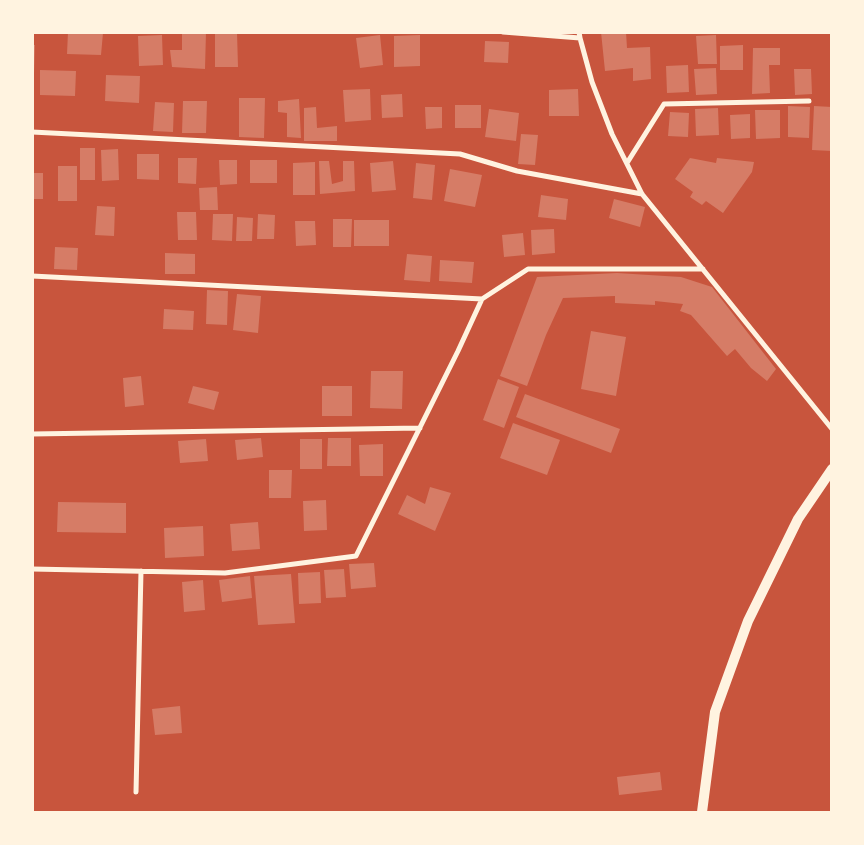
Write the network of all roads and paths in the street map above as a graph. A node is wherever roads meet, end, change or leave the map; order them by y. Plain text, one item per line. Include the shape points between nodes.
1 (503, 32) edge
2 (580, 36) edge
3 (809, 101) dead end
4 (32, 132) edge
5 (627, 163) junction
6 (642, 194) junction
7 (703, 268) junction
8 (32, 276) edge
9 (482, 299) junction
10 (420, 428) junction
11 (832, 429) edge
12 (32, 434) edge
13 (832, 468) edge
14 (32, 569) edge
15 (141, 571) junction
16 (136, 792) dead end
17 (702, 812) edge

1 - 2 street
2 - 5 street via 592,82
3 - 5 street via 664,104
4 - 6 street via 460,154 517,171
5 - 6 street
6 - 7 street
7 - 9 street via 528,268
7 - 11 street
8 - 9 street
9 - 10 street
10 - 12 street
10 - 15 street via 356,556 225,573
13 - 17 highway via 798,519 748,621 716,712
14 - 15 street
15 - 16 street

